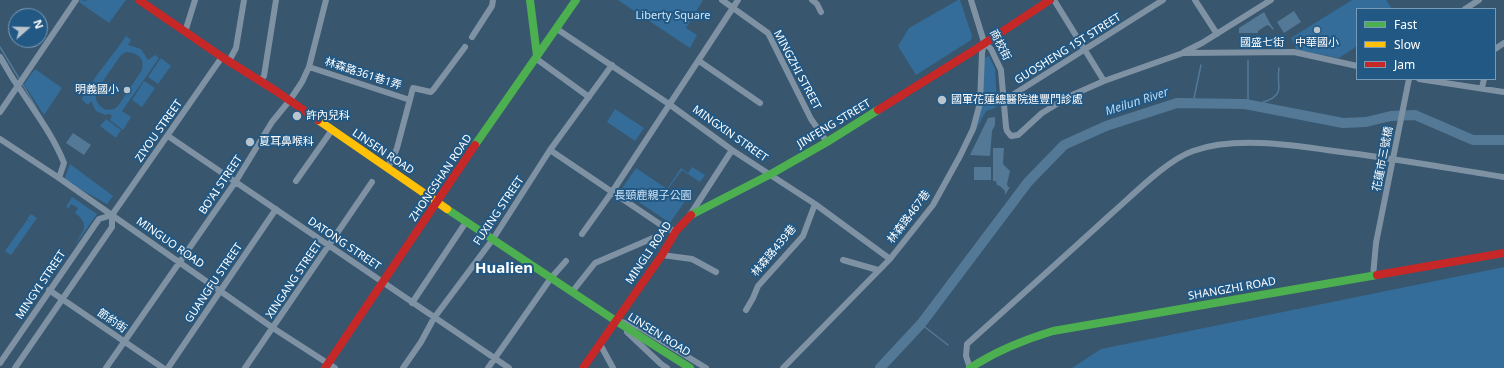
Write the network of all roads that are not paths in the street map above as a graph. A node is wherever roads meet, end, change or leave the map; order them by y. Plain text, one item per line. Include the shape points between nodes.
1 (76, 0) edge
2 (139, 0) edge
3 (195, 0) edge
4 (244, 0) edge
5 (276, 0) edge
6 (326, 0) edge
7 (493, 0) edge
8 (530, 0) edge
9 (576, 0) edge
10 (722, 0) edge
11 (738, 0) edge
12 (812, 0) edge
13 (971, 0) edge
14 (1050, 0) edge
15 (1054, 0) edge
16 (1164, 0) edge
17 (1195, 0) edge
18 (1271, 0) edge
19 (1478, 1) edge
20 (733, 7) junction
21 (1467, 8) edge
22 (821, 12) dead end
23 (557, 28) junction
24 (186, 32) junction
25 (1217, 34) junction
26 (472, 37) dead end
27 (984, 42) junction
28 (465, 47) dead end
29 (1085, 50) junction
30 (1183, 53) junction
31 (0, 57) edge
32 (538, 58) junction
33 (226, 59) junction
34 (699, 61) junction
35 (612, 65) junction
36 (1356, 66) edge
37 (309, 67) junction
38 (260, 80) junction
39 (1409, 80) edge
40 (1426, 80) edge
41 (1484, 80) edge
42 (1104, 81) junction
43 (20, 83) junction
44 (1482, 88) junction
45 (1504, 92) edge
46 (589, 97) junction
47 (290, 100) junction
48 (410, 100) junction
49 (1003, 101) junction
50 (760, 103) dead end
51 (669, 104) junction
52 (0, 112) edge
53 (332, 130) junction
54 (168, 136) junction
55 (0, 139) edge
56 (827, 142) junction
57 (550, 150) junction
58 (732, 150) junction
59 (386, 166) junction
60 (771, 174) junction
61 (1504, 177) edge
62 (59, 178) junction
63 (236, 181) junction
64 (296, 181) dead end
65 (372, 182) dead end
66 (612, 192) junction
67 (436, 202) junction
68 (815, 204) junction
69 (276, 209) junction
70 (112, 215) junction
71 (689, 216) junction
72 (466, 222) junction
73 (667, 229) junction
74 (676, 230) junction
75 (582, 234) dead end
76 (493, 239) junction
77 (329, 247) junction
78 (1504, 253) edge
79 (662, 255) junction
80 (890, 259) junction
81 (566, 260) dead end
82 (843, 260) dead end
83 (180, 263) junction
84 (878, 270) junction
85 (716, 272) dead end
86 (1373, 276) junction
87 (551, 278) junction
88 (383, 282) junction
89 (49, 290) junction
90 (221, 290) junction
91 (572, 292) junction
92 (62, 299) junction
93 (412, 303) junction
94 (746, 310) dead end
95 (434, 318) junction
96 (616, 321) junction
97 (273, 328) junction
98 (124, 341) junction
99 (600, 344) junction
100 (495, 358) junction
101 (0, 363) edge
102 (329, 366) edge
103 (405, 366) edge
104 (15, 368) edge
105 (106, 368) edge
106 (163, 368) edge
107 (168, 368) edge
108 (245, 368) edge
109 (488, 368) edge
110 (509, 368) edge
111 (583, 368) edge
112 (613, 368) edge
113 (667, 368) edge
114 (690, 368) edge
115 (706, 368) edge
116 (783, 368) edge
117 (970, 368) edge

1 - 43 street
2 - 24 street, LINSEN ROAD
3 - 24 street
4 - 33 street, ZIYOU STREET via 236,48
5 - 38 street via 264,76
6 - 37 street, BO'AI STREET
7 - 26 street via 492,6
8 - 32 street
9 - 23 street, ZHONGSHAN ROAD
10 - 20 street, MINGZHI STREET
11 - 20 street
12 - 22 street
13 - 27 street, 商校街
14 - 27 street, JINFENG STREET
15 - 29 street
16 - 29 street, GUOSHENG 1ST STREET
17 - 25 street
18 - 25 street
19 - 21 street
20 - 34 street
20 - 56 street, MINGZHI STREET via 768,33 811,119
23 - 32 street, ZHONGSHAN ROAD
23 - 35 street, MINGXIN STREET
24 - 33 street, LINSEN ROAD
25 - 30 street
27 - 49 street, 商校街 via 991,49 1001,70
27 - 56 street, JINFENG STREET
27 - 80 street, 林森路467巷 via 980,103 973,128 933,204
28 - 48 street via 431,92 413,88
29 - 42 street
29 - 49 street, GUOSHENG 1ST STREET
30 - 36 street, 國盛七街 via 1294,52
30 - 42 street, 國盛七街
31 - 43 street
32 - 46 street
32 - 67 street, ZHONGSHAN ROAD
33 - 38 street, LINSEN ROAD
33 - 54 street, ZIYOU STREET
34 - 50 street
34 - 51 street
35 - 46 street, FUXING STREET
35 - 51 street, MINGXIN STREET
37 - 47 street, BO'AI STREET
37 - 48 street, 林森路361巷1弄
38 - 47 street, LINSEN ROAD
39 - 86 street, 花蓮市三號橋, bridge via 1376,243
40 - 44 street
41 - 44 street
42 - 49 street, 商校街 via 1056,104 1014,136 1007,131
43 - 52 street
43 - 62 street via 61,153 64,163
44 - 45 street
46 - 57 street, FUXING STREET
47 - 53 street, LINSEN ROAD
47 - 63 street, BO'AI STREET via 272,122
48 - 59 street via 397,148 391,163
51 - 58 street, MINGXIN STREET
51 - 66 street
53 - 59 street, LINSEN ROAD
53 - 64 street
54 - 63 street, DATONG STREET
54 - 70 street, ZIYOU STREET
55 - 62 street, MINGUO ROAD
56 - 60 street, JINFENG STREET
57 - 66 street
57 - 76 street, FUXING STREET
58 - 60 street, MINGXIN STREET
58 - 71 street, MINGLI ROAD
59 - 67 street, LINSEN ROAD
60 - 68 street, MINGXIN STREET
60 - 71 street, JINFENG STREET
61 - 117 street via 1292,145 1226,145 1194,150 1176,159 1133,195 967,344 966,356
62 - 70 street, MINGUO ROAD
63 - 69 street, DATONG STREET
63 - 83 street, BO'AI STREET
65 - 77 street, XINGANG STREET
66 - 73 street
66 - 75 street
67 - 72 street, LINSEN ROAD
67 - 88 street, ZHONGSHAN ROAD
68 - 80 street, MINGXIN STREET
68 - 94 street, 林森路439巷 via 802,236 758,286
69 - 77 street, DATONG STREET
69 - 90 street, GUANGFU STREET
70 - 83 street, MINGUO ROAD
70 - 89 street, MINGYI STREET via 99,219
70 - 92 street, ZIYOU STREET via 112,227
71 - 74 street, MINGLI ROAD
72 - 76 street, LINSEN ROAD
72 - 93 street
73 - 74 street
73 - 91 street via 660,235 595,263
74 - 79 street, MINGLI ROAD
76 - 87 street, LINSEN ROAD
76 - 95 street, FUXING STREET
77 - 88 street, DATONG STREET
77 - 97 street, XINGANG STREET
78 - 86 street, SHANGZHI ROAD
79 - 85 street via 692,259
79 - 96 street, MINGLI ROAD
80 - 84 street, 林森路467巷
81 - 87 street
82 - 84 street
83 - 90 street, MINGUO ROAD
83 - 98 street, BO'AI STREET
84 - 116 street, 林森路467巷
86 - 117 street, SHANGZHI ROAD via 1053,331 995,352
87 - 91 street, LINSEN ROAD
87 - 100 street
88 - 93 street, DATONG STREET
88 - 102 street, ZHONGSHAN ROAD
89 - 92 street, 節約街
89 - 101 street, MINGYI STREET
90 - 97 street, MINGUO ROAD
90 - 107 street, GUANGFU STREET
91 - 96 street, LINSEN ROAD
92 - 98 street, 節約街
92 - 104 street, ZIYOU STREET
93 - 95 street, DATONG STREET
95 - 100 street, DATONG STREET
95 - 103 street, FUXING STREET
96 - 99 street, MINGLI ROAD
96 - 113 street, LINSEN ROAD
96 - 114 street, LINSEN ROAD
96 - 115 street, LINSEN ROAD via 639,327
97 - 102 street, MINGUO ROAD
97 - 108 street, XINGANG STREET
98 - 105 street, BO'AI STREET
98 - 106 street, 節約街
99 - 111 street, MINGLI ROAD
99 - 112 street
100 - 109 street
100 - 110 street, DATONG STREET

